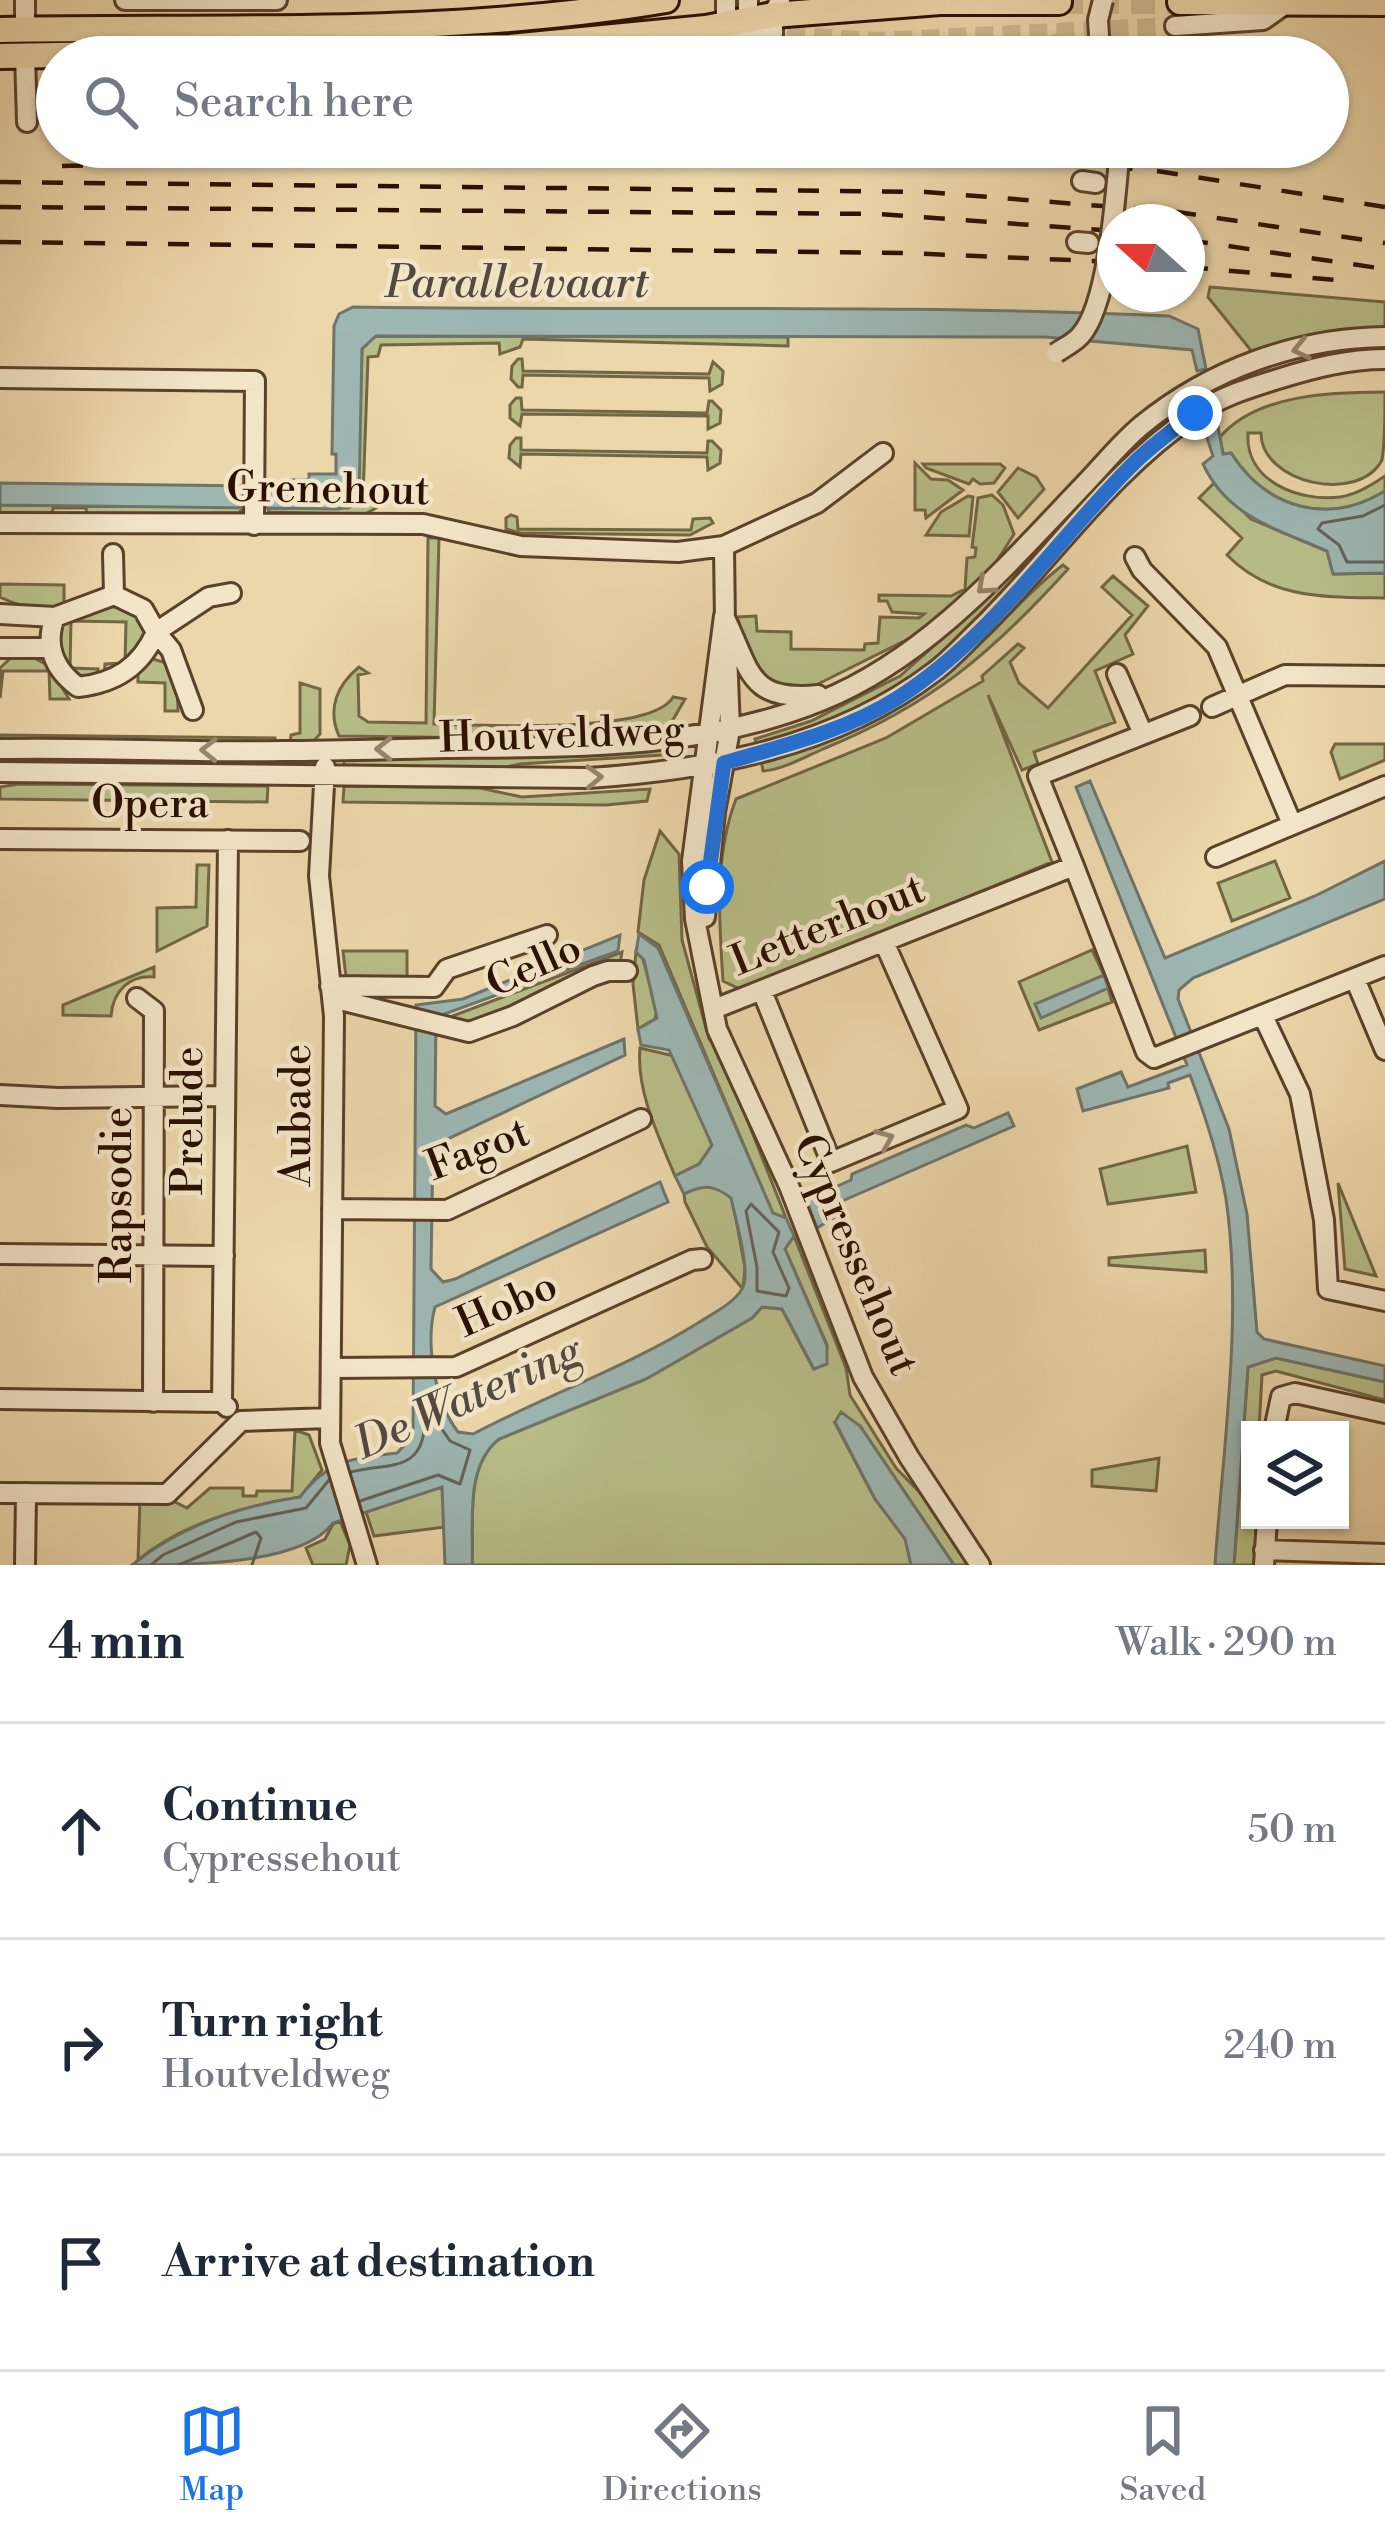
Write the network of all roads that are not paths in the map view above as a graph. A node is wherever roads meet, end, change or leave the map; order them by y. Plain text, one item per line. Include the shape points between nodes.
1 (25, 0) edge
2 (124, 0) edge
3 (277, 0) edge
4 (666, 0) edge
5 (1103, 0) edge
6 (1290, 1) edge
7 (1060, 2) edge
8 (1385, 3) edge
9 (1177, 14) tunnel mouth
10 (749, 19) edge
11 (159, 36) edge
12 (604, 36) edge
13 (1097, 36) edge
14 (12, 42) edge
15 (27, 122) dead end
16 (1118, 168) edge
17 (1385, 337) edge
18 (1385, 358) edge
19 (1056, 360) dead end
20 (0, 378) edge
21 (883, 453) dead end
22 (255, 519) junction
23 (0, 524) edge
24 (724, 546) junction
25 (113, 554) dead end
26 (1135, 556) dead end
27 (230, 592) dead end
28 (114, 595) junction
29 (724, 616) junction
30 (0, 617) edge
31 (55, 617) junction
32 (156, 632) junction
33 (0, 644) edge
34 (50, 648) junction
35 (1117, 674) dead end
36 (1385, 676) edge
37 (78, 687) junction
38 (849, 687) junction
39 (1237, 697) junction
40 (1212, 707) dead end
41 (193, 710) dead end
42 (77, 711) dead end
43 (1190, 716) dead end
44 (720, 732) junction
45 (1143, 734) junction
46 (0, 749) edge
47 (326, 749) junction
48 (724, 763) junction
49 (703, 766) junction
50 (0, 772) edge
51 (324, 776) junction
52 (1385, 786) edge
53 (1292, 824) junction
54 (0, 839) edge
55 (229, 840) junction
56 (300, 841) dead end
57 (1216, 857) dead end
58 (1074, 866) junction
59 (547, 934) dead end
60 (884, 942) junction
61 (703, 955) junction
62 (1385, 966) edge
63 (627, 971) dead end
64 (1355, 979) junction
65 (762, 991) junction
66 (331, 992) junction
67 (136, 998) dead end
68 (714, 1009) junction
69 (1263, 1016) junction
70 (1385, 1050) edge
71 (0, 1095) edge
72 (225, 1096) junction
73 (154, 1097) junction
74 (641, 1119) dead end
75 (332, 1209) junction
76 (0, 1254) edge
77 (154, 1255) junction
78 (224, 1256) junction
79 (702, 1259) dead end
80 (1385, 1301) edge
81 (332, 1368) junction
82 (0, 1399) edge
83 (153, 1402) junction
84 (223, 1402) junction
85 (1385, 1413) edge
86 (330, 1418) junction
87 (241, 1421) junction
88 (1276, 1421) edge
89 (0, 1493) edge
90 (26, 1493) junction
91 (1385, 1554) edge
92 (1264, 1557) edge
93 (25, 1565) edge
94 (367, 1565) edge
95 (980, 1565) edge

1 - 14 street
2 - 3 street
4 - 11 main road via 476,23
5 - 13 street, bridge
6 - 8 main road
6 - 9 main road
7 - 10 main road via 940,2
10 - 12 main road
14 - 15 street
16 - 19 street, bridge via 1100,287 1082,335
17 -> 38 street, Houtveldweg via 1302,348 1221,373 1192,391 1142,425 918,646
18 - 48 street, Houtveldweg via 1318,366 1195,413 1136,460 938,669 844,725
20 - 22 street via 255,381
21 - 24 street, Grenehout via 817,503
22 - 23 street, Grenehout
22 - 24 street, Grenehout via 423,524 521,546
24 - 29 street
25 - 28 street
26 - 39 street via 1216,647
27 - 32 street
28 - 31 street
28 - 32 street via 143,609
29 - 38 street via 770,693
29 - 44 street
30 - 31 street
30 - 33 street
31 - 34 street
32 - 37 street via 118,677
32 - 41 street
33 - 34 street
34 - 37 street
35 - 45 street
36 - 39 street via 1285,675
37 - 42 street
38 - 44 street, Houtveldweg
39 - 40 street
39 - 53 street
43 - 45 street
44 -> 47 street, Houtveldweg via 589,747
44 - 48 street, Cypressehout
44 - 49 street, Cypressehout
45 - 58 street via 1038,776
47 -> 46 street, Houtveldweg
47 - 51 street
48 - 49 street, Houtveldweg
48 - 61 street, Cypressehout
51 -> 49 street, Houtveldweg via 589,778
49 - 61 street, Cypressehout via 692,861
50 - 51 street, Houtveldweg
51 - 66 street, Aubade via 319,876
52 - 53 street
53 - 57 street
54 - 55 street, Opera
55 - 56 street, Opera
55 - 72 street, Prelude
58 - 60 street, Letterhout
58 - 69 street via 1146,1052 1174,1053
59 - 66 street via 447,969 434,987
60 - 65 street, Letterhout
65 -> 60 street via 831,1162 958,1109
61 - 68 street, Cypressehout
62 - 64 street
63 - 66 street, Cello via 593,976 476,1032
64 - 69 street
64 - 70 street
65 - 68 street, Letterhout
66 - 75 street, Aubade
67 - 73 street, Rapsodie via 154,1011
68 - 95 street, Cypressehout via 863,1377
69 - 80 street via 1300,1094 1328,1289
71 - 73 street
72 - 73 street
72 - 78 street, Prelude
73 - 77 street, Rapsodie
74 - 75 street, Fagot via 447,1210
75 - 81 street, Aubade
76 - 77 street
77 - 78 street
77 - 83 street, Rapsodie
78 - 84 street, Prelude
79 - 81 street, Hobo via 456,1367
81 - 86 street, Aubade
82 - 83 street
83 - 84 street
84 - 87 street
85 - 88 street via 1295,1393 1281,1397
86 - 87 street
86 - 94 street, Aubade via 333,1457
87 - 90 street via 166,1494
89 - 90 street
90 - 93 street
91 - 92 street

